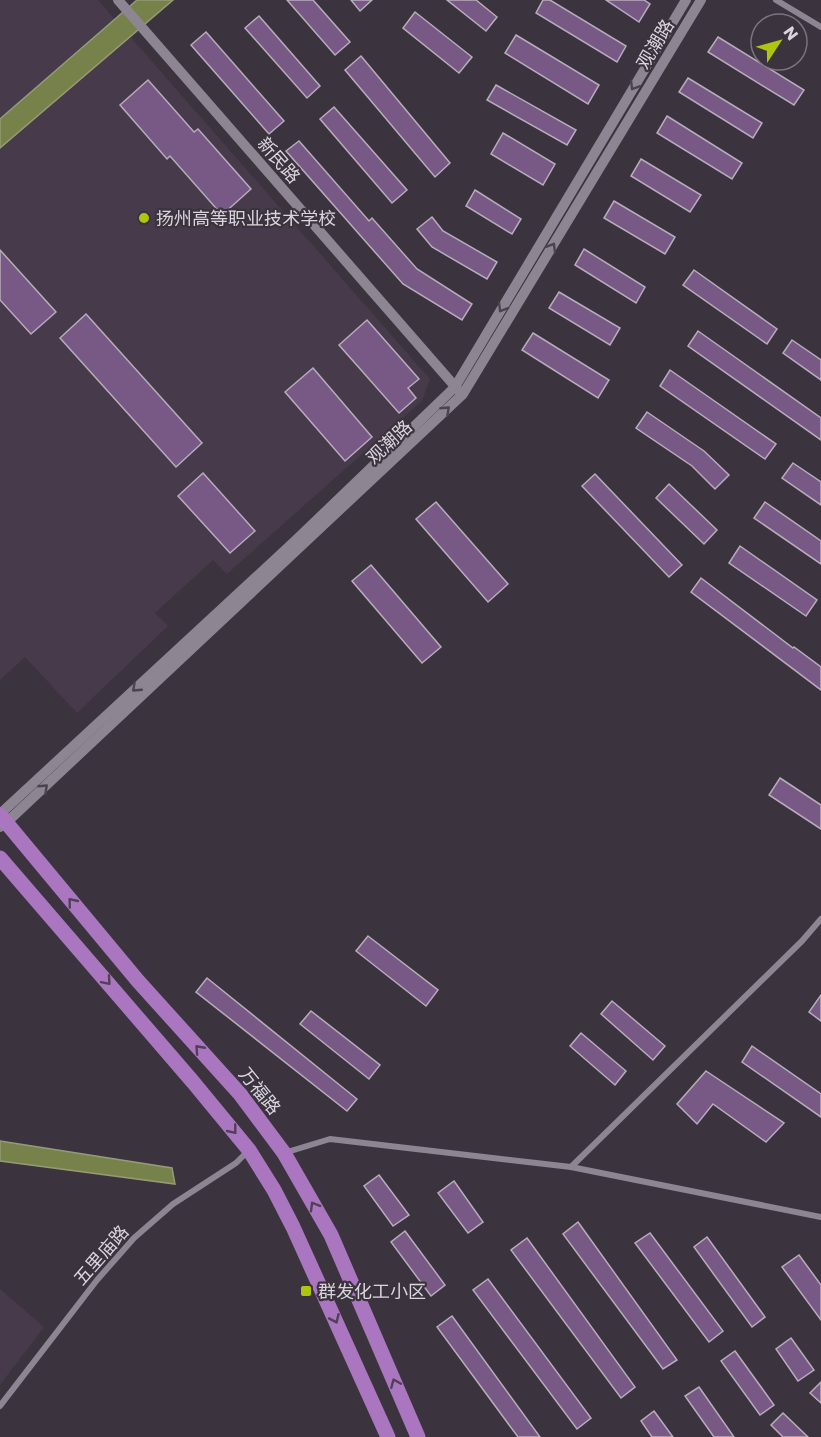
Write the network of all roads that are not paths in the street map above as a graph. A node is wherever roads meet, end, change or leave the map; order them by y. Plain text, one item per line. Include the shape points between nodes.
1 (118, 0) edge
2 (686, 0) edge
3 (701, 0) edge
4 (776, 0) edge
5 (821, 27) edge
6 (459, 390) junction
7 (2, 820) edge
8 (0, 858) edge
9 (821, 919) edge
10 (249, 1150) junction
11 (284, 1153) junction
12 (571, 1167) junction
13 (821, 1217) edge
14 (0, 1406) edge
15 (387, 1437) edge
16 (418, 1437) edge

1 - 6 street, 新民路
2 -> 6 street, 观潮路
6 -> 3 street, 观潮路
4 - 5 street
6 - 7 street, 观潮路
11 -> 7 main road, 万福路 via 240,1094
8 -> 10 main road
9 - 12 street
10 - 14 street, 五里庙路 via 236,1163 173,1204 134,1238
10 -> 15 main road via 293,1227
11 - 12 street via 330,1139
16 -> 11 main road, 万福路 via 331,1234
12 - 13 street

